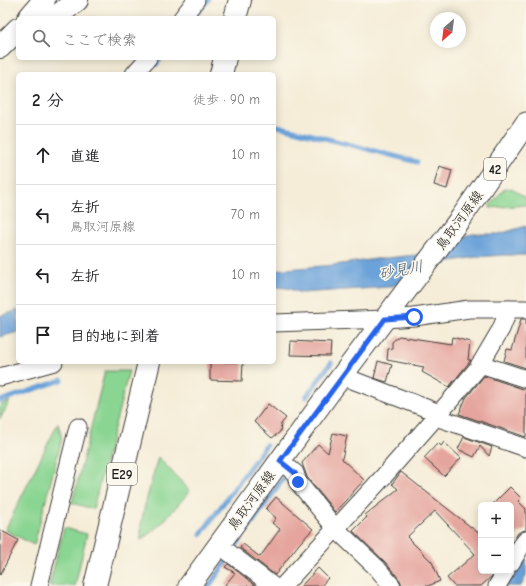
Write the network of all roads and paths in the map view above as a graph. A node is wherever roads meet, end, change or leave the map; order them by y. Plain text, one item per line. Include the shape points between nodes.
1 (44, 0) edge
2 (77, 0) edge
3 (196, 0) edge
4 (228, 0) edge
5 (240, 0) edge
6 (31, 16) edge
7 (57, 16) edge
8 (184, 16) edge
9 (224, 16) edge
10 (236, 16) edge
11 (16, 31) edge
12 (0, 47) edge
13 (16, 49) edge
14 (146, 60) edge
15 (214, 60) edge
16 (224, 60) edge
17 (0, 61) edge
18 (136, 72) edge
19 (210, 72) edge
20 (222, 72) edge
21 (526, 123) edge
22 (509, 309) junction
23 (526, 309) edge
24 (385, 319) junction
25 (276, 323) edge
26 (47, 364) edge
27 (138, 364) edge
28 (149, 364) edge
29 (480, 364) junction
30 (342, 376) junction
31 (0, 377) edge
32 (526, 379) edge
33 (437, 415) junction
34 (78, 427) dead end
35 (526, 448) edge
36 (280, 461) junction
37 (336, 529) junction
38 (219, 545) junction
39 (525, 545) edge
40 (514, 559) edge
41 (504, 574) edge
42 (39, 586) edge
43 (84, 586) edge
44 (95, 586) edge
45 (189, 586) edge
46 (273, 586) edge
47 (283, 586) edge
48 (392, 586) edge
49 (497, 586) edge

1 - 6 highway
2 - 7 highway
3 - 8 street
4 - 9 highway
5 - 10 highway
11 - 12 highway
13 - 17 highway
14 - 18 street
15 - 19 highway
16 - 20 highway
21 - 24 main road, 鳥取河原線 / 42 via 464,215
22 - 23 street
22 - 24 street via 469,309
22 - 29 street via 501,329
24 - 25 street
24 - 30 main road, 鳥取河原線 / 42
26 - 31 street
27 - 43 highway, E29
28 - 44 highway, E29
29 - 32 street
29 - 33 street
30 - 33 street
30 - 36 main road, 鳥取河原線 / 42
33 - 35 street
33 - 37 street
34 - 42 street
36 - 37 street via 295,473 298,482
36 - 38 main road, 鳥取河原線 / 42
37 - 47 street
37 - 48 street
38 - 45 main road, 鳥取河原線 / 42
38 - 46 street
39 - 40 street
41 - 49 street

